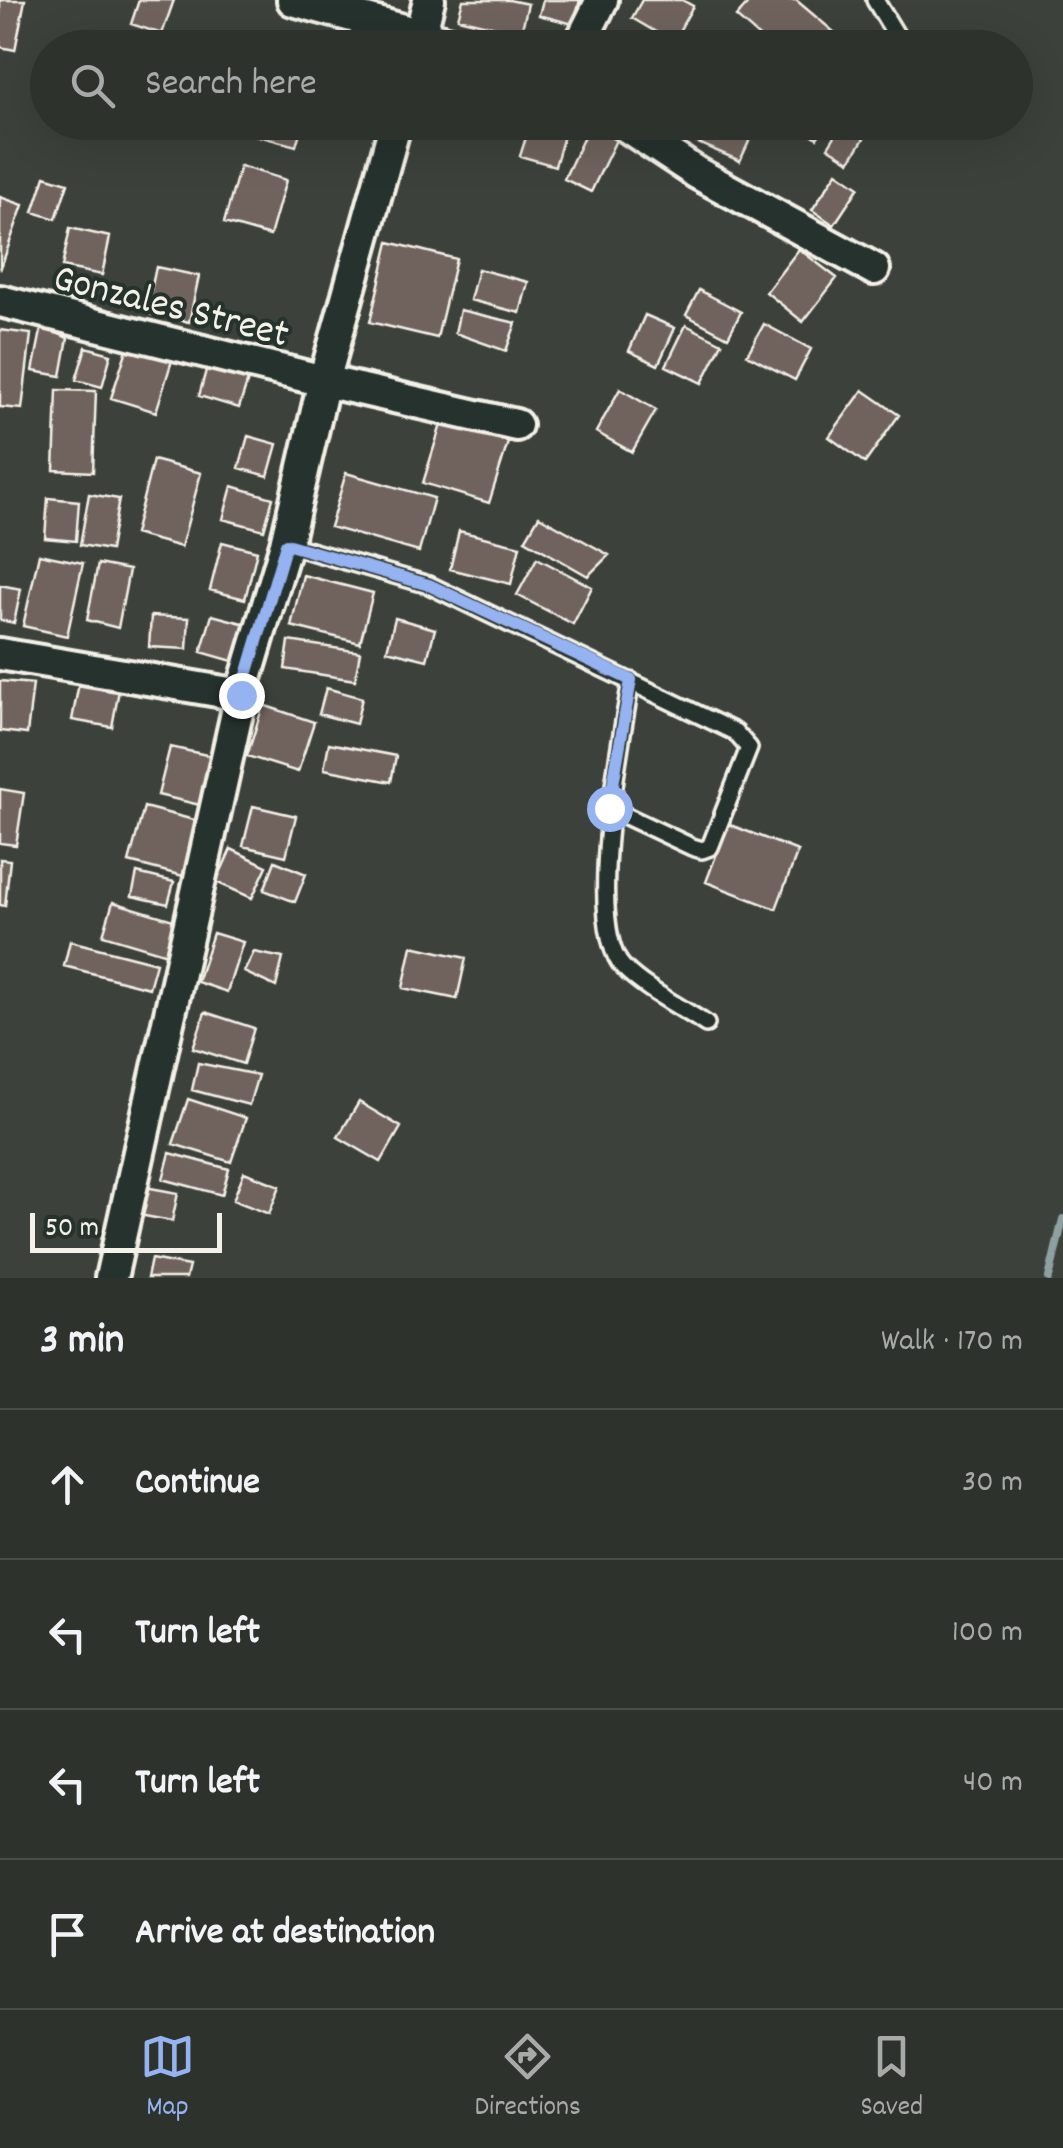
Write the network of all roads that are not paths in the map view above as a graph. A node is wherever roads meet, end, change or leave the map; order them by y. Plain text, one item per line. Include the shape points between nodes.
1 (294, 0) edge
2 (429, 0) edge
3 (602, 0) edge
4 (875, 0) edge
5 (385, 30) edge
6 (422, 30) edge
7 (587, 30) edge
8 (893, 30) edge
9 (391, 140) edge
10 (647, 140) edge
11 (874, 269) dead end
12 (0, 301) edge
13 (324, 382) junction
14 (516, 425) dead end
15 (286, 544) junction
16 (0, 654) edge
17 (631, 680) junction
18 (241, 695) junction
19 (609, 808) junction
20 (706, 1024) dead end
21 (111, 1278) edge

1 - 5 street
2 - 6 street
3 - 7 street
4 - 8 lane
9 - 13 street
10 - 11 street
12 - 13 street, Gonzales Street
13 - 14 street, Gonzales Street
13 - 15 street
15 - 17 lane via 429,585
15 - 18 street
16 - 18 street
17 - 19 lane
17 - 19 lane via 735,732 749,748 710,847 692,847
18 - 21 street
19 - 20 lane via 606,885 621,966

